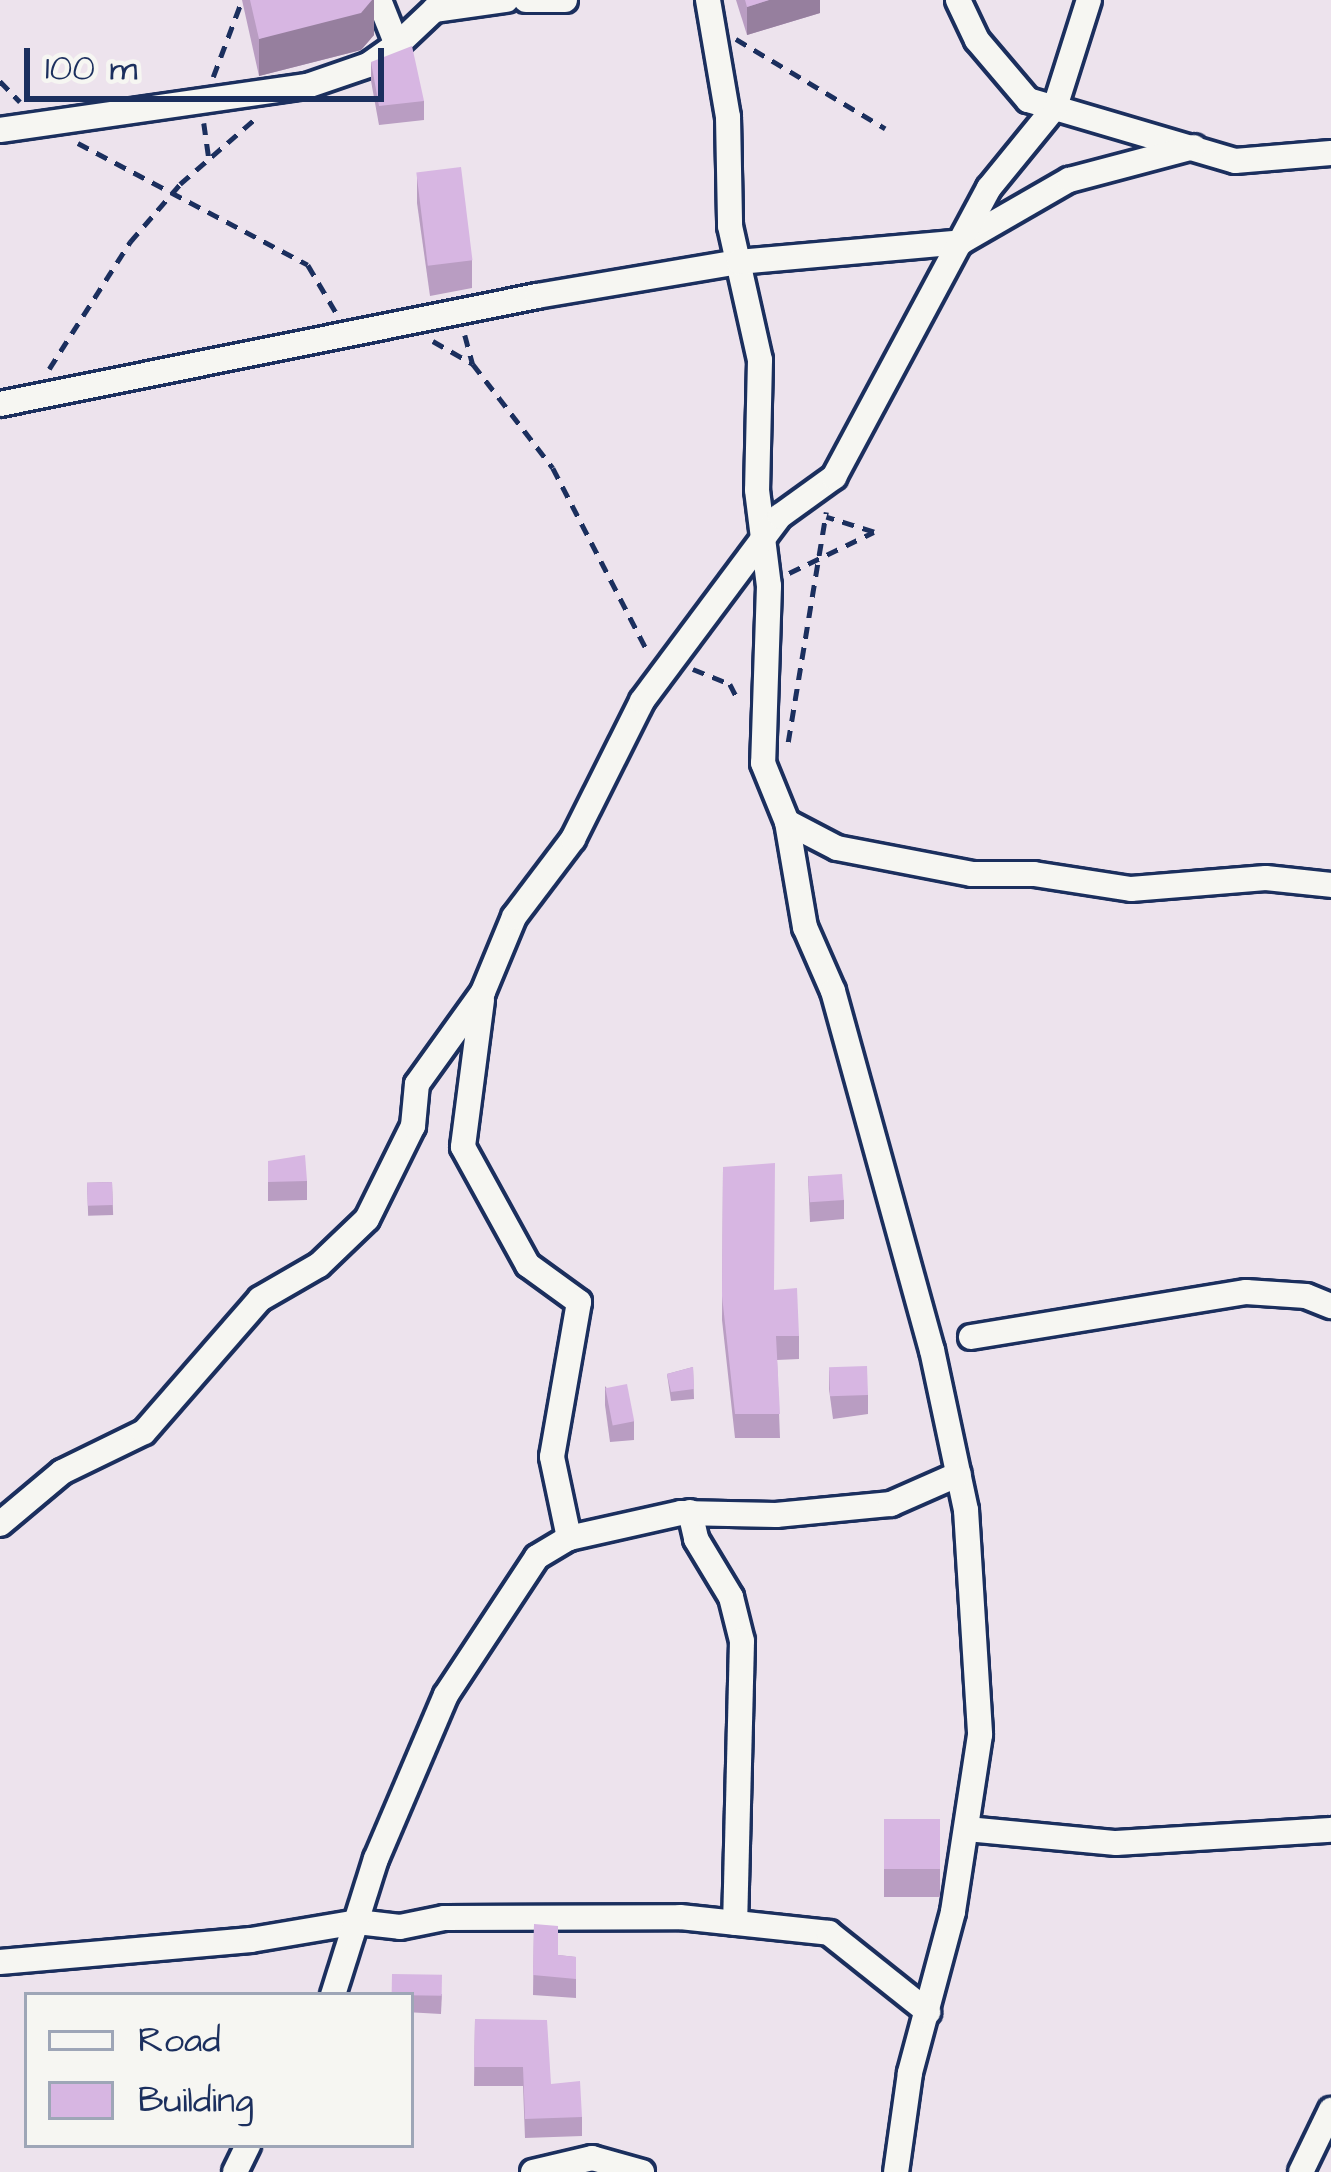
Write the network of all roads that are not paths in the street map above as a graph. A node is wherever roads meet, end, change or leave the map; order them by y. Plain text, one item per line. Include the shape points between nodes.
1 (379, 0) edge
2 (506, 0) edge
3 (526, 0) edge
4 (565, 0) edge
5 (708, 0) edge
6 (958, 0) edge
7 (1089, 0) edge
8 (397, 45) junction
9 (1055, 107) junction
10 (0, 130) edge
11 (1194, 148) junction
12 (1331, 153) edge
13 (961, 242) junction
14 (739, 262) junction
15 (0, 404) edge
16 (759, 546) junction
17 (787, 822) junction
18 (1331, 885) edge
19 (483, 992) junction
20 (1331, 1306) edge
21 (971, 1337) dead end
22 (959, 1474) junction
23 (690, 1512) junction
24 (0, 1524) edge
25 (569, 1538) junction
26 (967, 1829) junction
27 (1331, 1830) edge
28 (357, 1922) junction
29 (735, 1923) junction
30 (0, 1962) edge
31 (334, 1992) edge
32 (928, 2012) junction
33 (1331, 2110) edge
34 (533, 2172) edge
35 (642, 2172) edge
36 (896, 2172) edge
37 (1300, 2172) edge

1 - 8 street
2 - 8 street via 434,10
3 - 4 street
5 - 14 street via 728,117 726,201
6 - 9 street via 976,40 1028,100
7 - 9 street
8 - 10 street via 368,65 281,91
9 - 11 street
9 - 13 street via 989,188
11 - 12 street via 1235,161
11 - 13 street via 1069,180
13 - 14 street
13 - 16 street via 834,477
14 - 15 street
14 - 16 street via 760,360
16 - 17 street via 769,559 763,763
16 - 19 street via 662,675 573,839 514,917
17 - 18 street via 837,848 972,874 1034,874 1131,890 1266,878
17 - 22 street via 805,927 843,1025
19 - 24 street via 417,1084 413,1126 367,1219 344,1244 260,1299 144,1432 62,1472
19 - 25 street via 463,1147 528,1265 578,1302 552,1457
20 - 21 street via 1246,1292
22 - 23 street via 891,1504 776,1515
22 - 26 street via 980,1735
23 - 25 street
23 - 29 street via 696,1539 731,1597 742,1641
25 - 28 street via 537,1557 446,1695
26 - 27 street via 1116,1843
26 - 32 street
28 - 29 street via 400,1928 444,1918 627,1916
28 - 30 street
28 - 31 street
29 - 32 street via 829,1933
32 - 36 street via 898,2128
33 - 37 street
34 - 35 street via 592,2158

